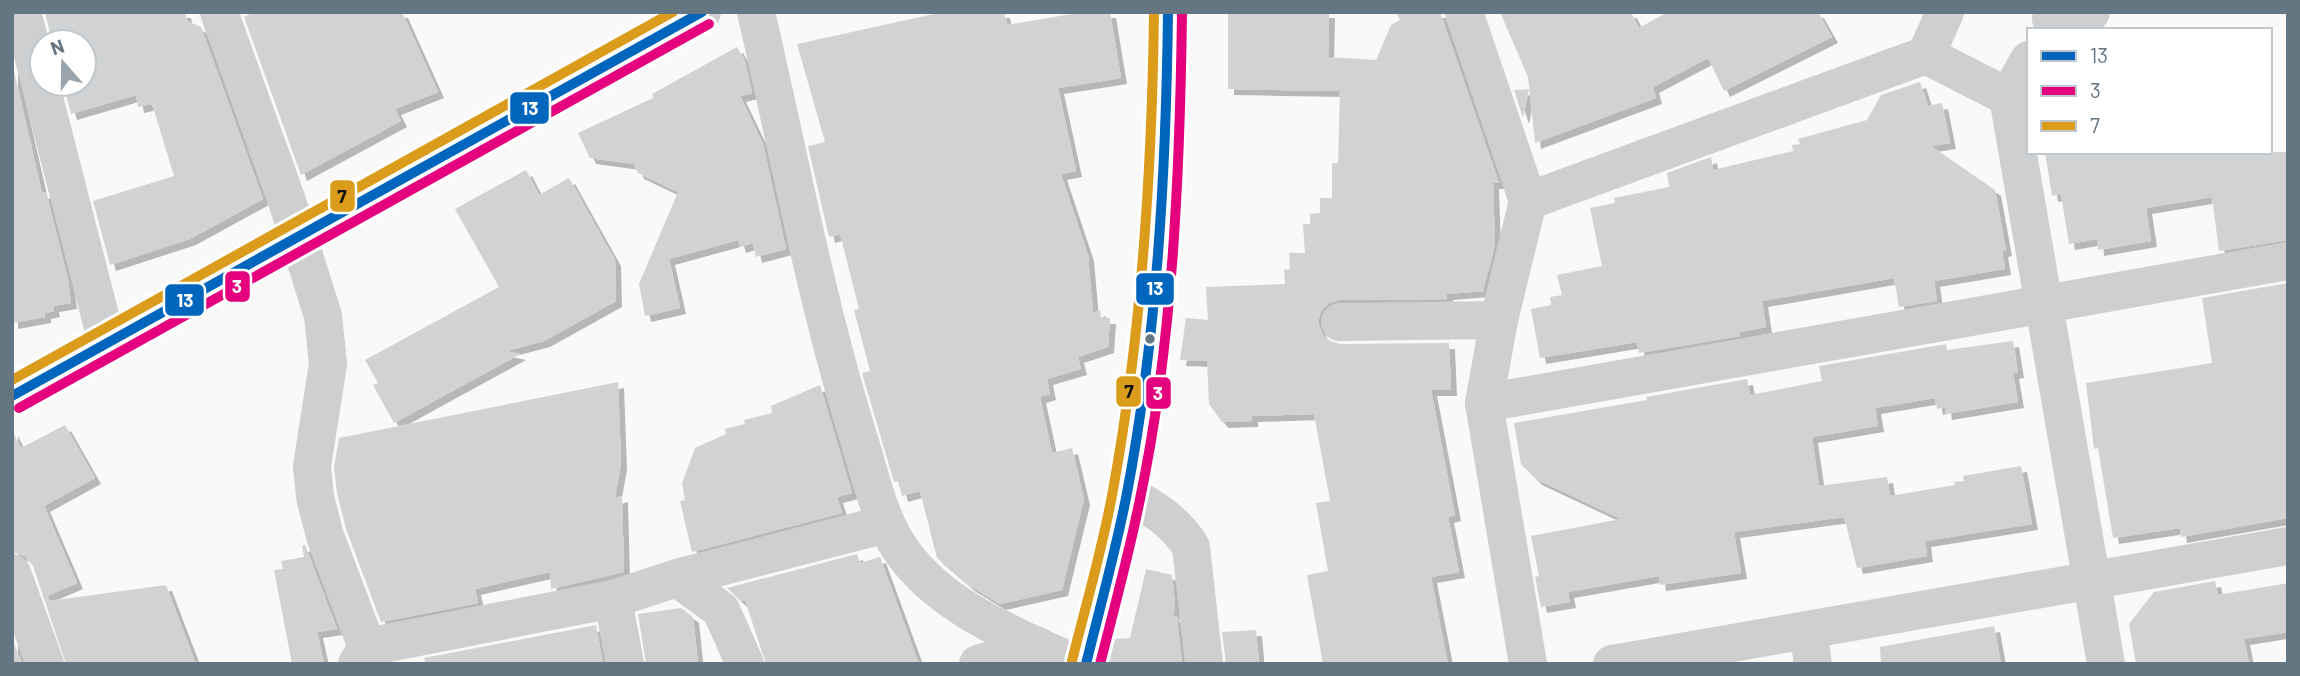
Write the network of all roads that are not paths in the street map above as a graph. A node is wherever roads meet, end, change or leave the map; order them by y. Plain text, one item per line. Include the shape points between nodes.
1 (22, 12) edge
2 (219, 12) edge
3 (702, 12) edge
4 (756, 12) edge
5 (1168, 12) edge
6 (1464, 12) edge
7 (1945, 12) edge
8 (2091, 12) edge
9 (2044, 20) edge
10 (1926, 55) junction
11 (2027, 64) edge
12 (2008, 97) junction
13 (1528, 201) junction
14 (298, 236) junction
15 (2288, 261) edge
16 (2043, 304) junction
17 (1499, 320) junction
18 (1340, 323) dead end
19 (107, 343) junction
20 (12, 396) edge
21 (1484, 403) junction
22 (1127, 494) junction
23 (886, 524) junction
24 (2288, 546) edge
25 (12, 573) edge
26 (677, 578) junction
27 (2092, 582) junction
28 (613, 600) junction
29 (1038, 646) junction
30 (1810, 647) edge
31 (361, 655) edge
32 (46, 664) edge
33 (625, 664) edge
34 (745, 664) edge
35 (978, 664) edge
36 (1077, 664) edge
37 (1086, 664) edge
38 (1204, 664) edge
39 (1528, 664) edge
40 (1612, 664) edge
41 (2106, 664) edge

1 - 19 street
2 - 14 street
3 - 14 street
4 - 23 street via 835,362
5 - 22 street via 1166,142 1152,326
6 - 13 street
7 - 10 street
8 - 9 street
10 - 12 street
10 - 13 street
11 - 12 street
12 - 16 street
13 - 17 street
14 - 19 street
14 - 31 street via 323,316 328,364 312,466 315,497
15 - 16 street
16 - 21 street
16 - 27 street
17 - 18 street
17 - 21 street
19 - 20 street
21 - 39 street
22 - 37 street
22 - 38 street via 1181,530 1191,547
23 - 26 street
23 - 29 street via 919,571 967,611
24 - 27 street
25 - 32 street
26 - 28 street
26 - 34 street via 721,610
27 - 30 street
27 - 41 street
28 - 31 street
28 - 33 street
29 - 35 street
29 - 36 street
30 - 40 street

